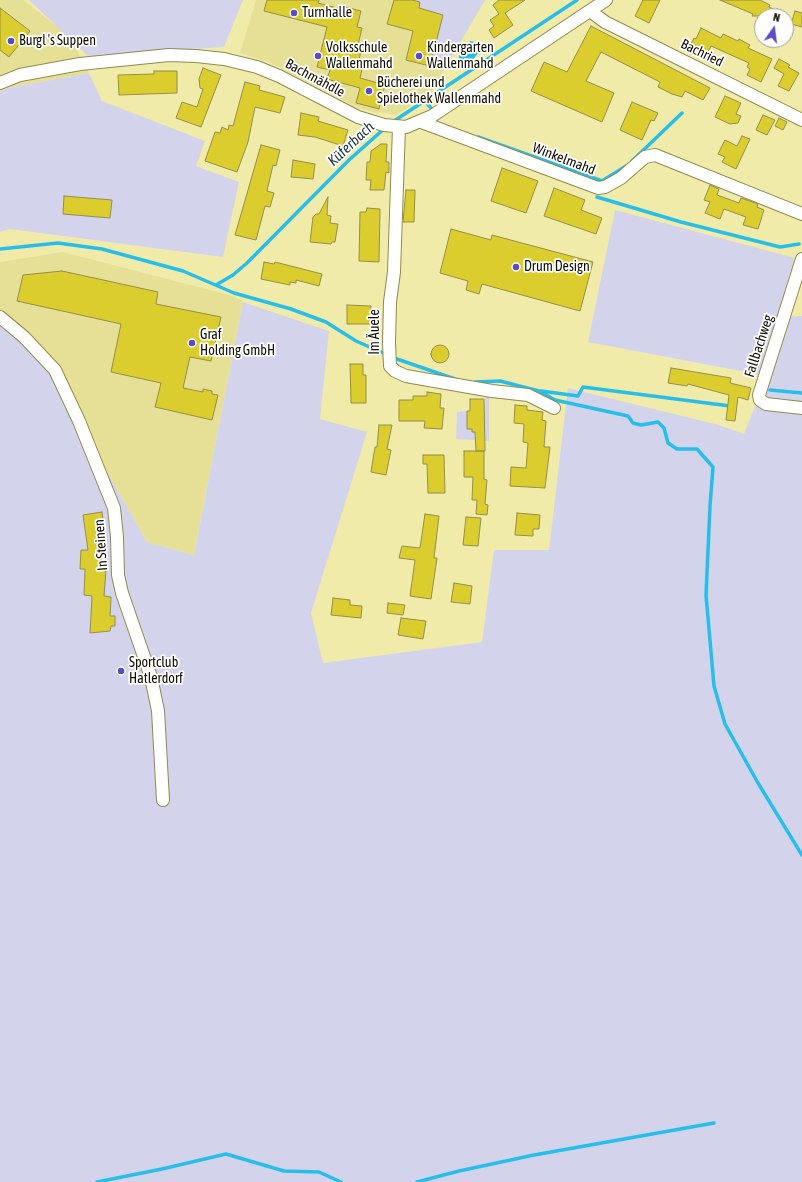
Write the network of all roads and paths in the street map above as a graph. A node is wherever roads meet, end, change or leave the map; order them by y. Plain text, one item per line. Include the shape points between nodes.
1 (606, 0) edge
2 (590, 11) junction
3 (0, 83) edge
4 (802, 120) edge
5 (421, 122) junction
6 (392, 127) junction
7 (802, 214) edge
8 (802, 259) edge
9 (0, 318) edge
10 (554, 408) dead end
11 (802, 408) edge
12 (162, 800) dead end

1 - 2 street
2 - 4 street, Bachried via 604,22
2 - 5 street
3 - 6 street, Bachmähdle via 20,75 80,64 169,55 196,56 257,66 358,117
5 - 6 street via 412,126
5 - 7 street, Winkelmahd via 598,188 621,178 645,157 655,155
6 - 10 street, Im Äuele via 394,272 389,343 390,362 395,372 492,391 528,395
8 - 11 street, Fallbachweg via 759,395 760,400 766,404
9 - 12 street, In Steinen via 24,337 55,370 114,508 118,575 151,676 158,710

